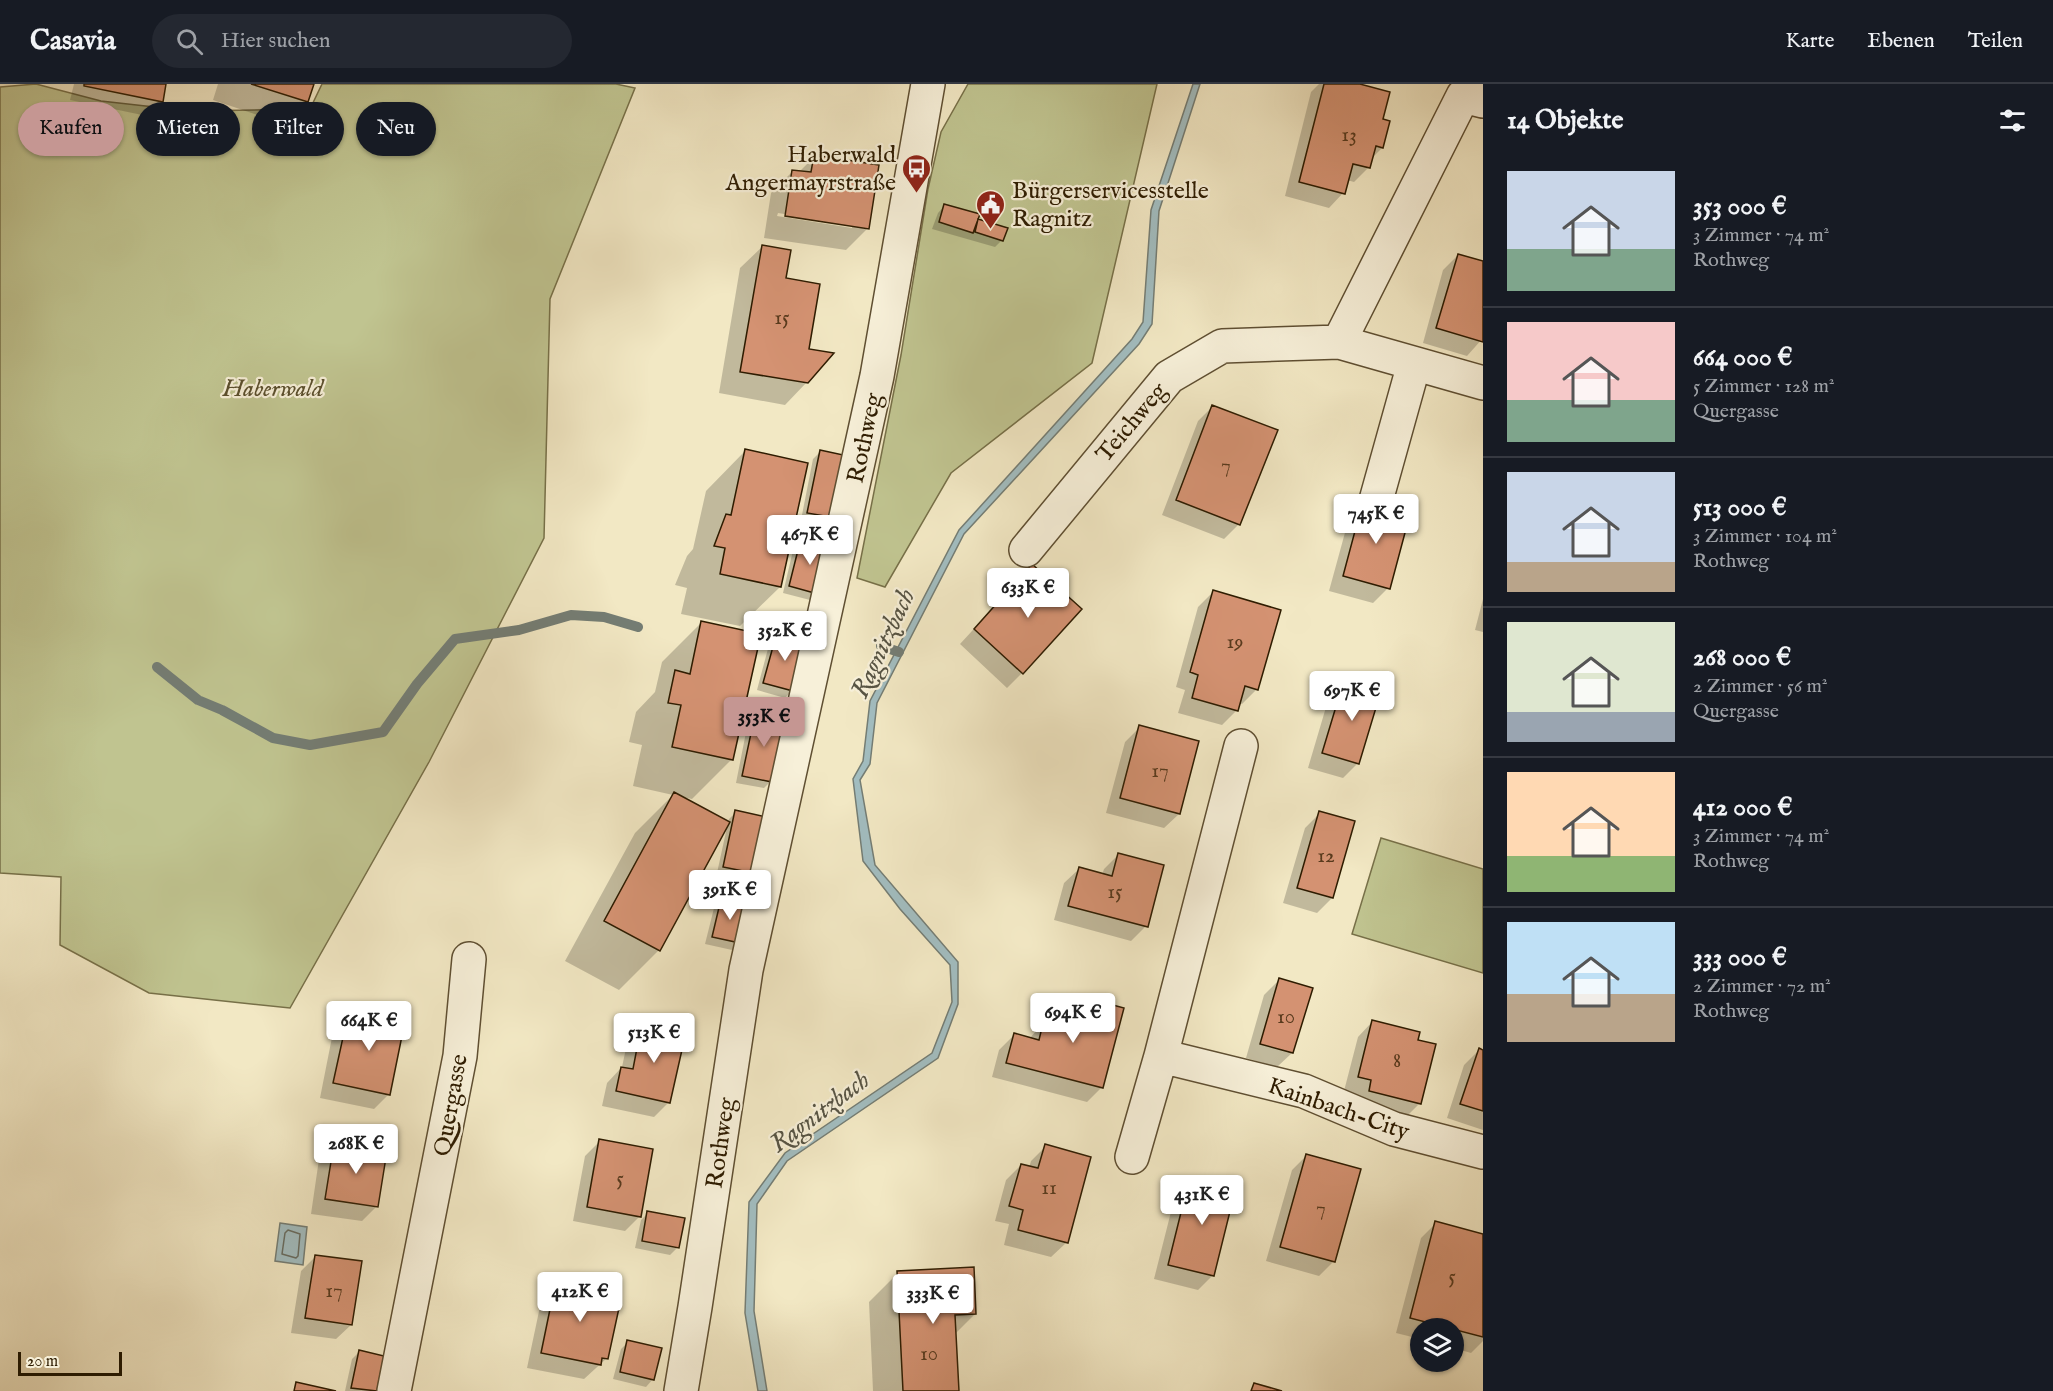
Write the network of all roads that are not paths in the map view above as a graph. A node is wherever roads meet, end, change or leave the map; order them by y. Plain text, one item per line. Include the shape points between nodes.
1 (928, 84) edge
2 (1483, 101) edge
3 (1339, 342) junction
4 (1414, 364) junction
5 (1483, 383) edge
6 (1375, 504) dead end
7 (1026, 550) dead end
8 (1241, 746) dead end
9 (469, 959) dead end
10 (1161, 1056) junction
11 (1483, 1152) edge
12 (1132, 1157) dead end
13 (394, 1391) edge
14 (681, 1391) edge

1 - 14 street, Rothweg via 877,376 746,970
2 - 3 street via 1463,96
3 - 4 street, Teichweg
3 - 7 street, Teichweg via 1222,346 1169,377
4 - 5 street, Teichweg
4 - 6 street
8 - 10 street
9 - 13 street, Quergasse via 460,1056
10 - 11 street, Kainbach-City via 1305,1092 1394,1129
10 - 12 street

